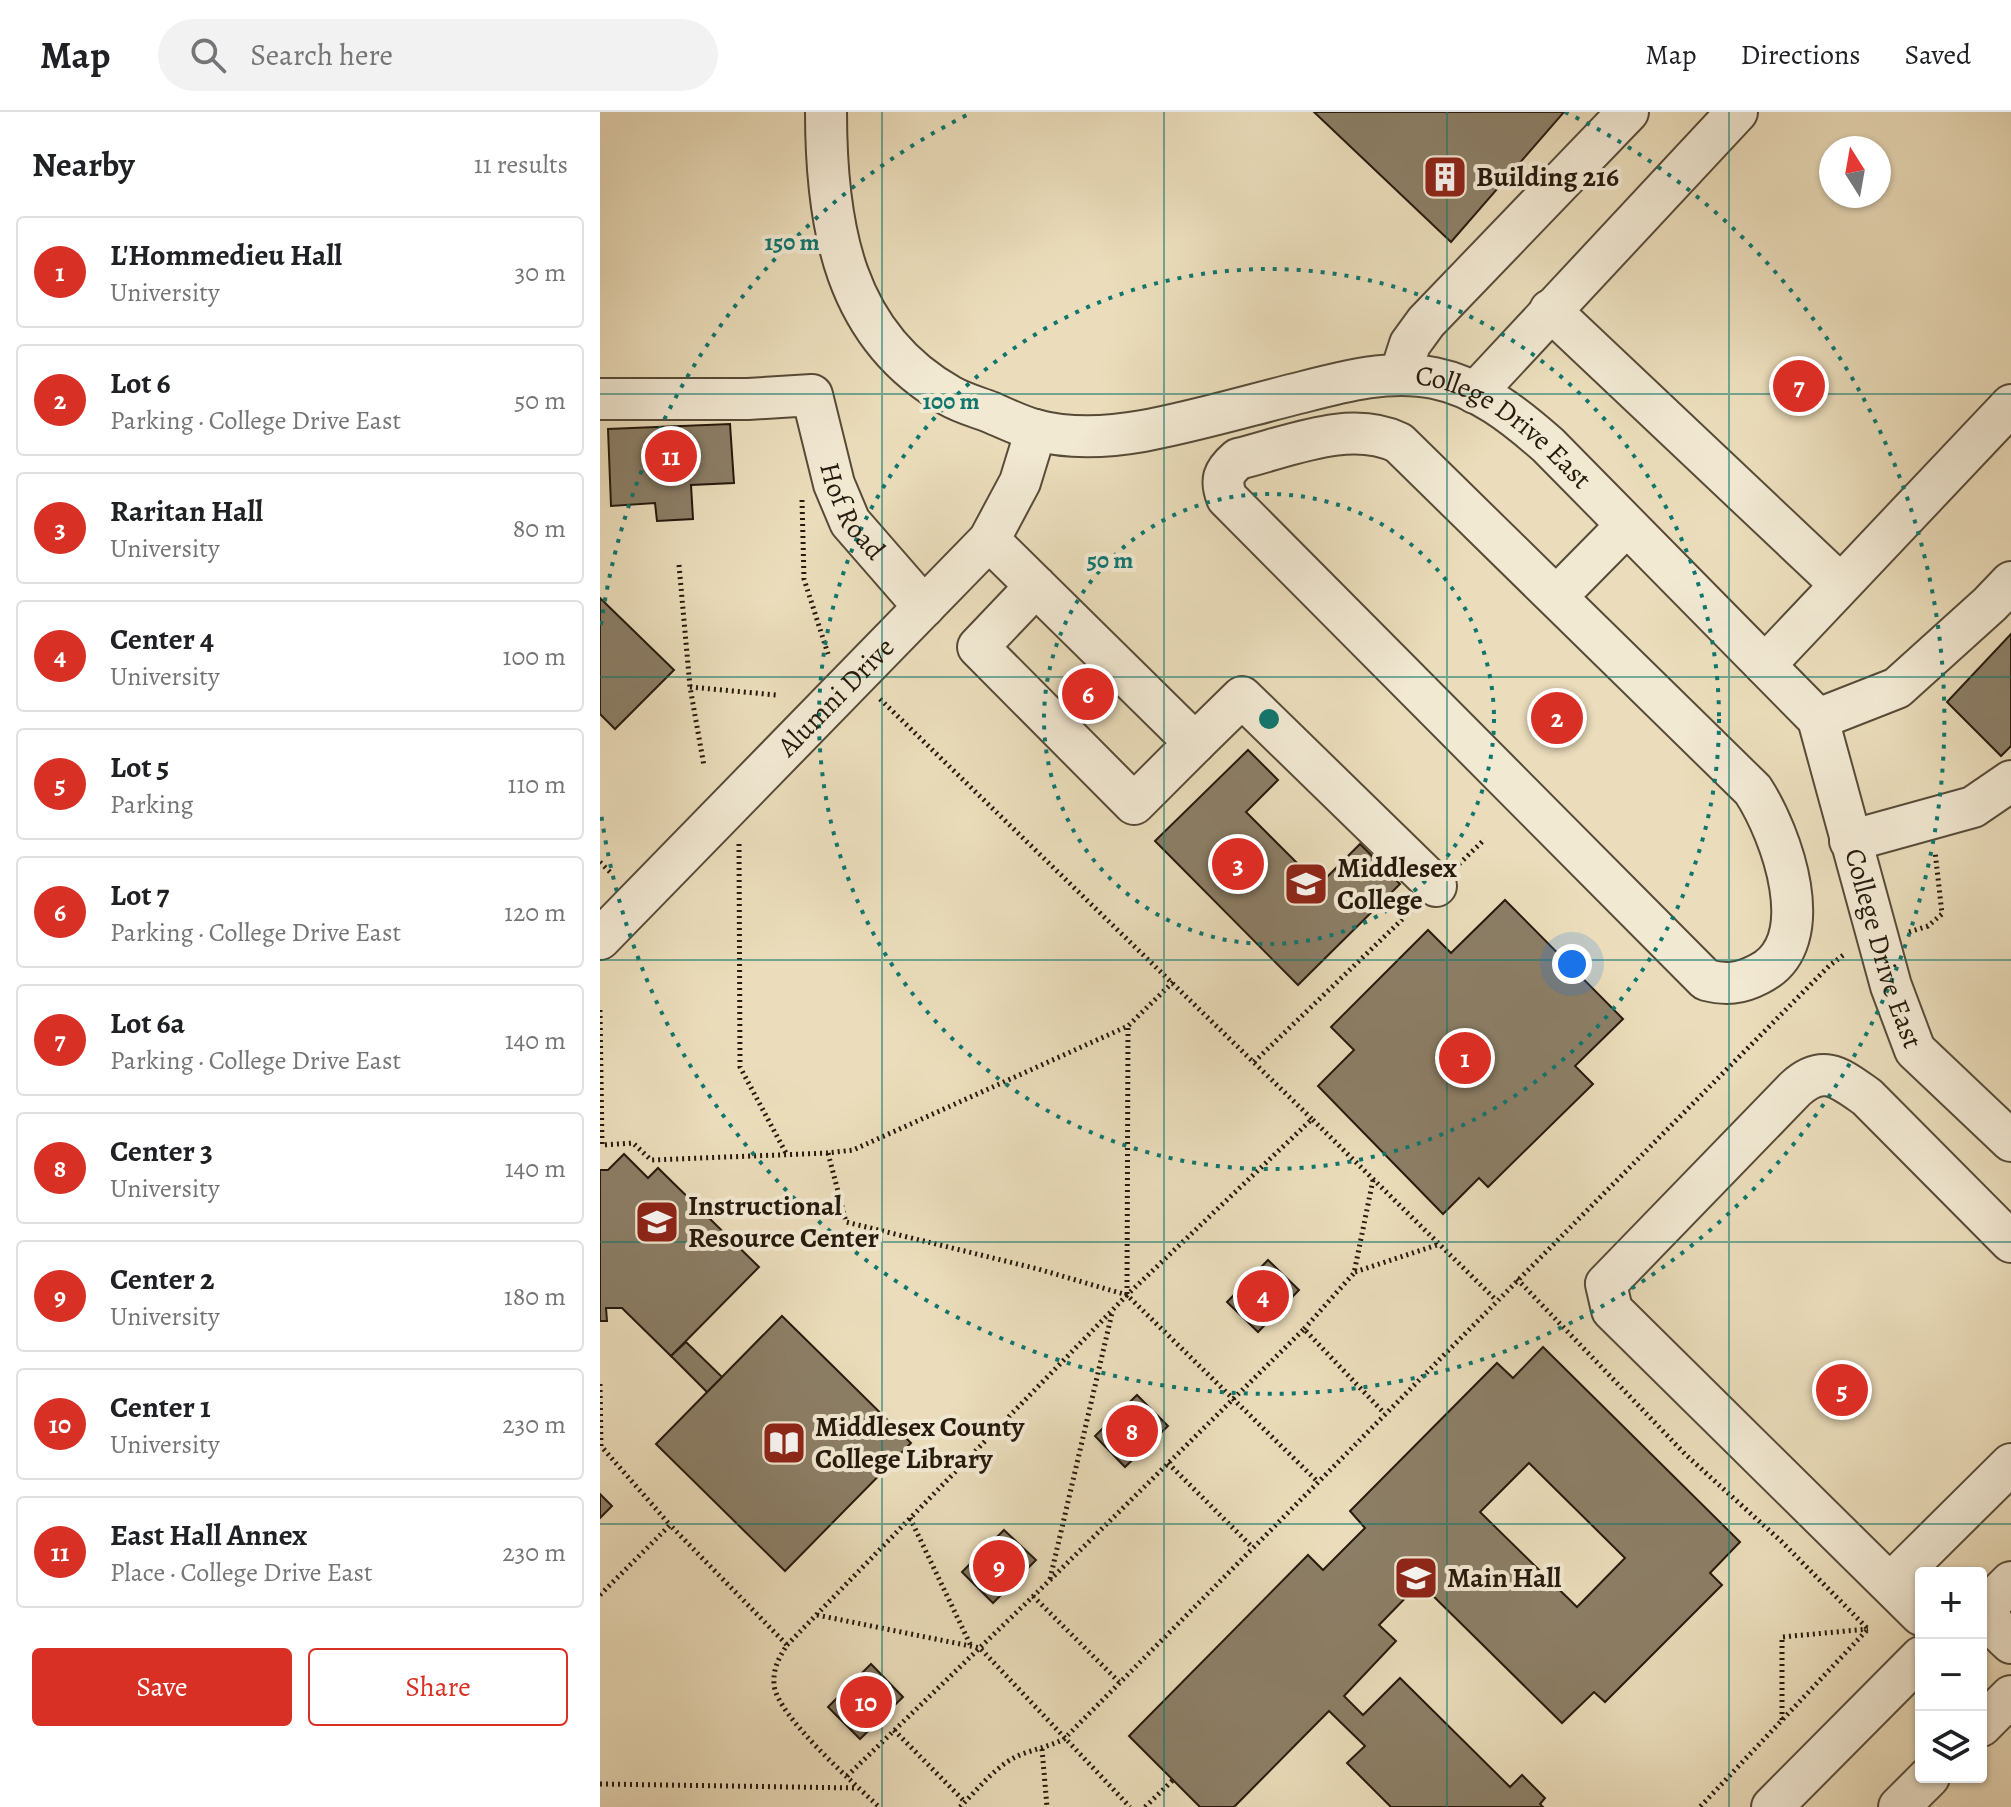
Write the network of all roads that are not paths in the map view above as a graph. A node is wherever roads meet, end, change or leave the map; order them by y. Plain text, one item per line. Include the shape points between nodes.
1 (826, 112) edge
2 (1628, 112) edge
3 (1737, 112) edge
4 (1550, 310) junction
5 (1400, 375) junction
6 (1475, 393) junction
7 (600, 399) edge
8 (2011, 405) edge
9 (1036, 430) junction
10 (1626, 526) junction
11 (989, 540) junction
12 (2011, 582) edge
13 (1840, 584) junction
14 (1036, 586) junction
15 (1556, 597) junction
16 (924, 607) junction
17 (1765, 665) junction
18 (1818, 719) junction
19 (1195, 743) junction
20 (2011, 781) edge
21 (1850, 841) junction
22 (1436, 886) road end
23 (600, 939) edge
24 (2011, 1141) edge
25 (2008, 1235) edge
26 (2011, 1464) edge
27 (2011, 1582) edge
28 (1891, 1583) junction
29 (1915, 1609) edge
30 (2011, 1643) edge
31 (1915, 1663) edge
32 (2011, 1696) edge
33 (1987, 1720) edge
34 (1923, 1783) edge
35 (1772, 1807) edge
36 (1899, 1807) edge

1 - 9 street, College Drive East via 833,223 866,317 886,345 951,396
2 - 5 street via 1426,322 1410,344
3 - 4 street
4 - 6 street
4 - 13 street
5 - 6 street, College Drive East via 1434,378
5 - 9 street, College Drive East via 1350,380 1144,431 1094,437
6 - 10 street, College Drive East via 1509,411 1548,445
7 - 16 street, Hof Road via 812,395 834,484 850,522
8 - 13 street
9 - 11 street, Alumni Drive via 1020,482
10 - 15 street
10 - 17 street, College Drive East
11 - 14 street
11 - 16 street, Alumni Drive
12 - 18 street via 1897,688
13 - 17 street
14 - 19 street
14 - 19 street via 978,647 1134,804
15 - 15 street via 1399,443 1384,436 1340,433 1238,459 1225,470 1227,498 1706,980 1744,982 1767,970 1782,954 1791,929 1792,896 1767,812 1753,790
16 - 23 street, Alumni Drive
17 - 18 street, College Drive East
18 - 21 street, College Drive East
19 - 22 street via 1242,697
20 - 21 street via 1973,807
21 - 24 street, College Drive East via 1915,1050
25 - 28 street via 1867,1097 1844,1081 1814,1075 1606,1284 1612,1310
26 - 28 street
27 - 30 street via 1988,1605 1988,1615
28 - 29 street
31 - 35 street
32 - 33 street
34 - 36 street

